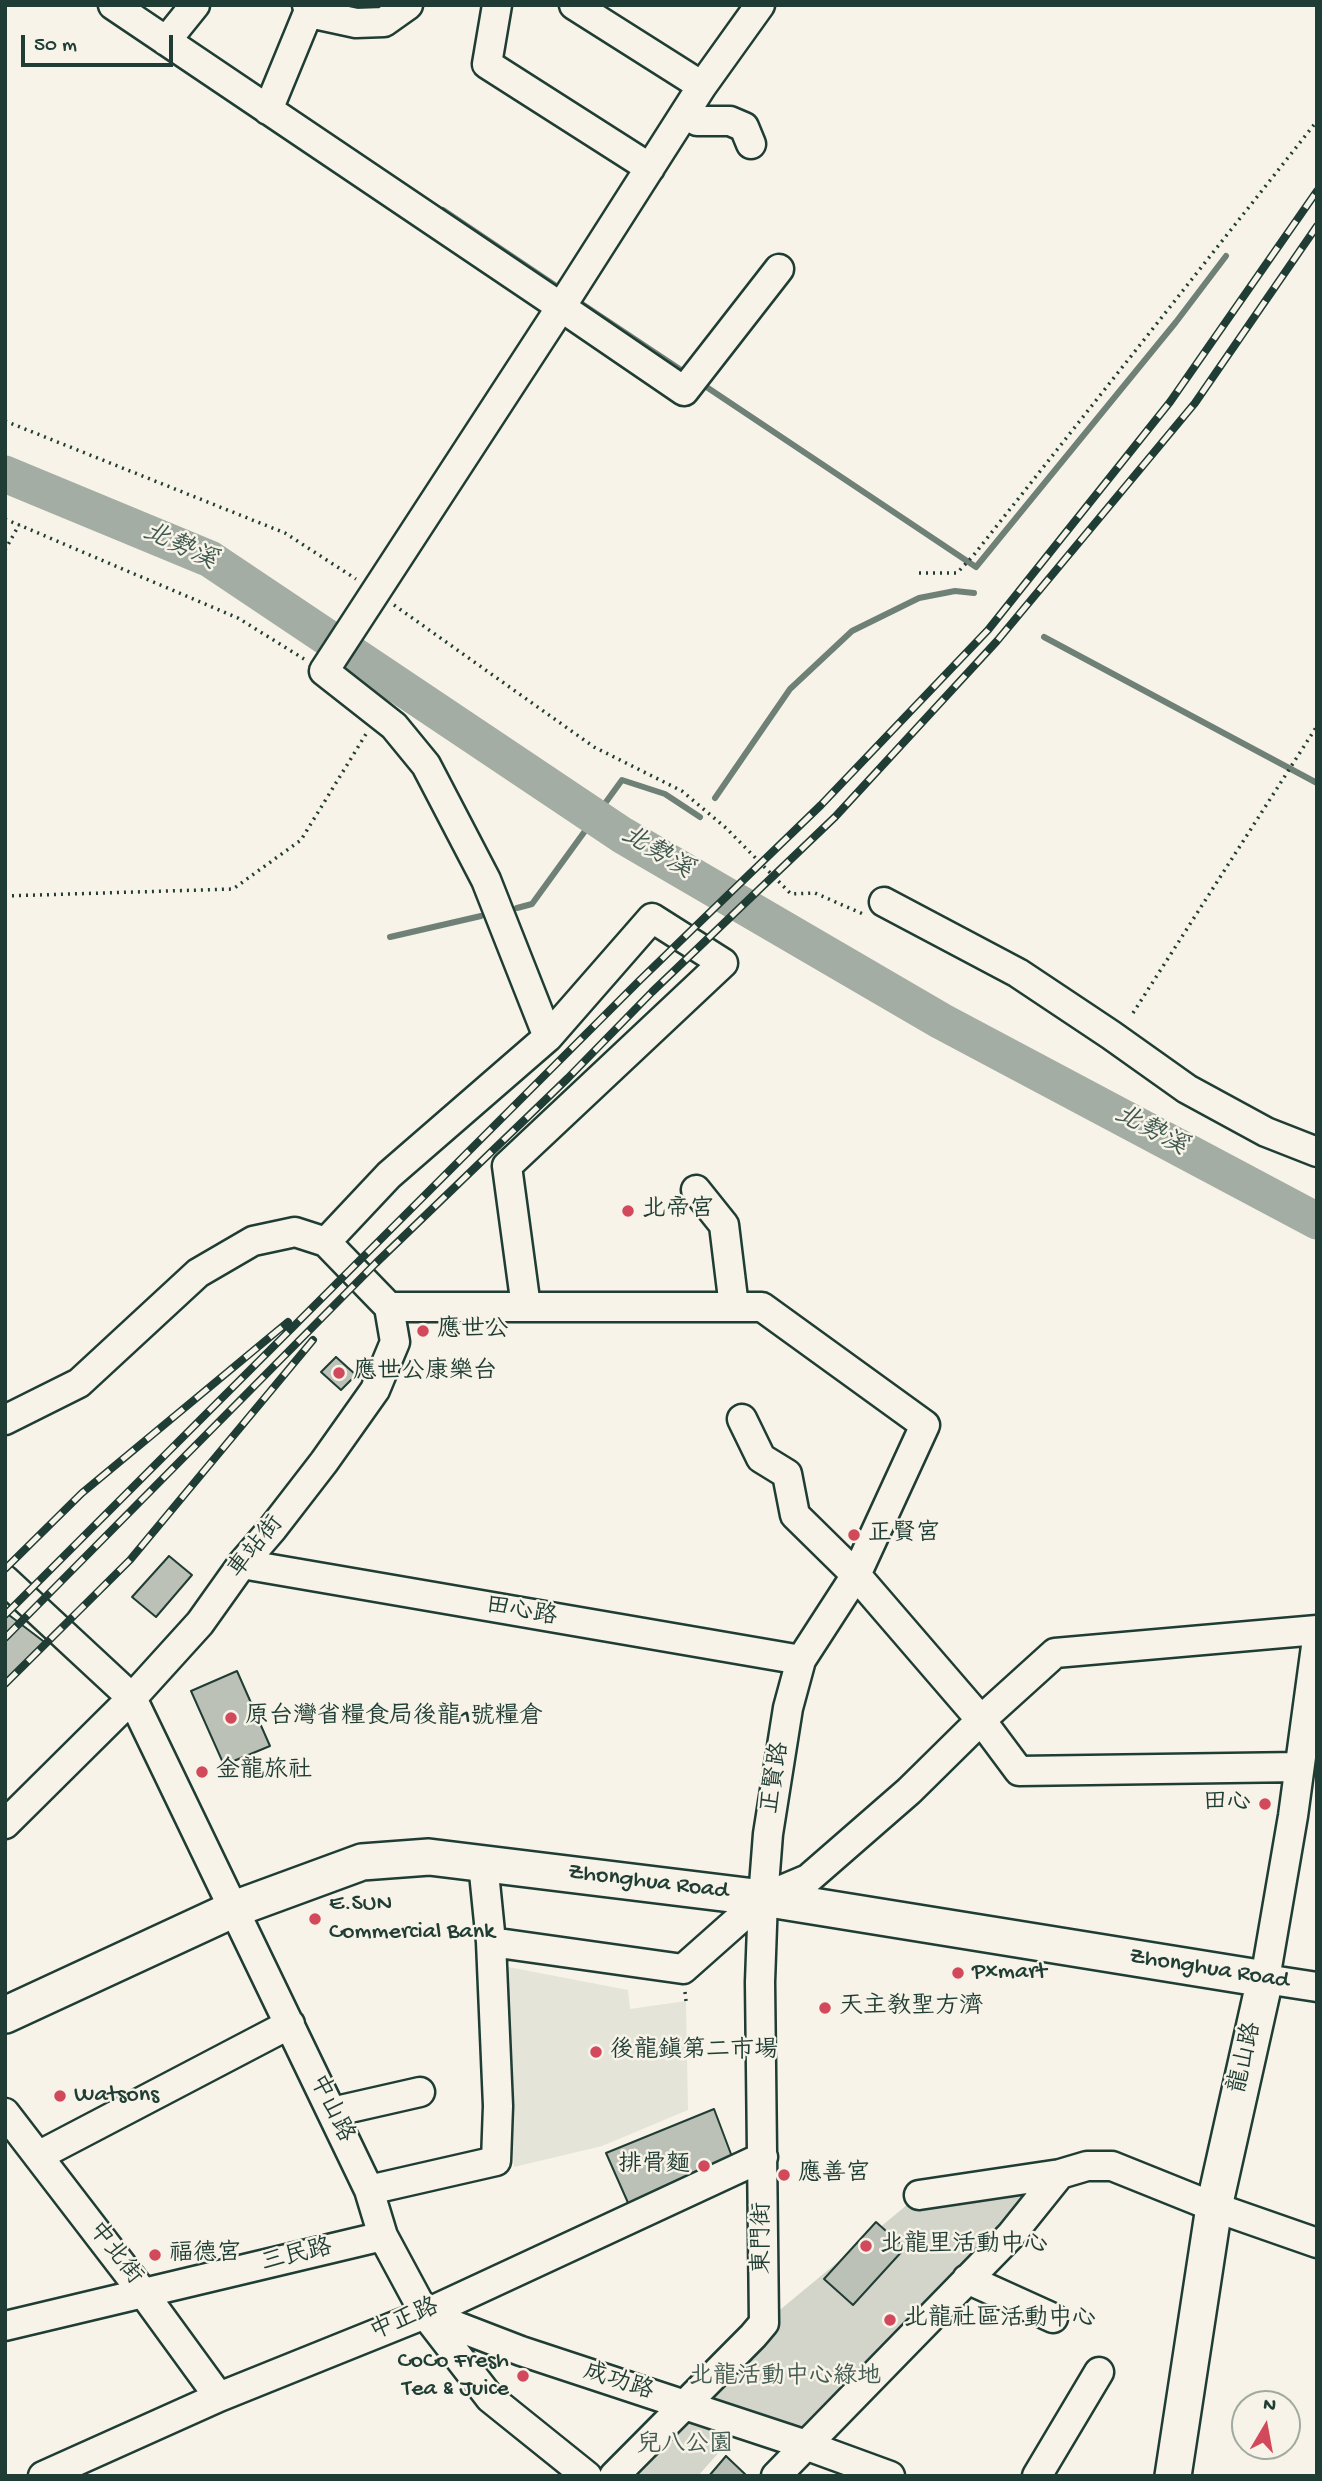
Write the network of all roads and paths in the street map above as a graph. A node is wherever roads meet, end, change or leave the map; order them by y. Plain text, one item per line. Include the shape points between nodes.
1 (113, 5) edge
2 (408, 5) edge
3 (497, 5) edge
4 (574, 5) edge
5 (760, 5) edge
6 (309, 7) edge
7 (177, 28) edge
8 (702, 86) junction
9 (272, 102) junction
10 (685, 114) junction
11 (1317, 121) edge
12 (751, 144) dead end
13 (650, 168) junction
14 (779, 269) dead end
15 (566, 299) junction
16 (5, 421) edge
17 (5, 519) edge
18 (19, 525) junction
19 (5, 550) edge
20 (919, 573) dead end
21 (376, 592) junction
22 (324, 671) junction
23 (379, 713) junction
24 (1317, 726) edge
25 (5, 896) edge
26 (874, 908) joint
27 (1133, 1013) dead end
28 (548, 1037) junction
29 (1317, 1152) edge
30 (696, 1190) dead end
31 (326, 1242) junction
32 (388, 1307) junction
33 (526, 1307) junction
34 (734, 1307) junction
35 (742, 1419) dead end
36 (5, 1420) edge
37 (242, 1564) junction
38 (856, 1575) junction
39 (5, 1580) edge
40 (1317, 1630) edge
41 (1317, 1639) edge
42 (801, 1660) junction
43 (132, 1698) junction
44 (981, 1720) junction
45 (1299, 1767) junction
46 (5, 1824) edge
47 (483, 1863) junction
48 (763, 1898) junction
49 (234, 1909) junction
50 (491, 1942) junction
51 (1265, 1979) junction
52 (1317, 1987) edge
53 (5, 2015) edge
54 (289, 2024) junction
55 (420, 2092) dead end
56 (332, 2112) junction
57 (5, 2113) edge
58 (38, 2156) junction
59 (763, 2157) junction
60 (1060, 2174) junction
61 (369, 2190) junction
62 (919, 2195) dead end
63 (1214, 2207) junction
64 (383, 2236) junction
65 (1317, 2243) edge
66 (967, 2279) junction
67 (144, 2294) junction
68 (425, 2314) junction
69 (1053, 2318) dead end
70 (5, 2326) edge
71 (1099, 2372) dead end
72 (219, 2397) junction
73 (683, 2405) junction
74 (806, 2445) junction
75 (43, 2476) edge
76 (587, 2476) edge
77 (614, 2476) edge
78 (776, 2476) edge
79 (890, 2476) edge
80 (1037, 2476) edge
81 (1173, 2476) edge

1 - 7 street
2 - 6 street via 384,22 356,23 319,15
3 - 13 street via 487,64
4 - 8 street
5 - 8 street
6 - 9 street
7 - 9 street
8 - 10 street
9 - 15 street
10 - 12 street via 697,121 730,121 744,127
10 - 13 street
11 - 20 path via 973,556 957,573
13 - 15 street
14 - 15 street via 684,391
15 - 21 street
16 - 21 path via 285,533
17 - 18 path
18 - 19 path
18 - 22 path via 238,618
21 - 22 street
21 - 26 path via 594,747 682,791 726,828 790,894 815,894
22 - 23 street
23 - 25 path via 300,840 233,889
23 - 28 street via 426,765 486,880
24 - 27 path
26 - 29 street via 1018,973 1187,1089 1266,1132
28 - 31 street via 389,1175
28 - 33 street via 652,918 723,963 507,1166
30 - 34 street via 724,1224
31 - 32 street
31 - 36 street via 295,1233 253,1241 198,1273 79,1383
32 - 33 street
32 - 37 street, 車站街 via 394,1342 375,1390 316,1473
33 - 34 street
34 - 38 street, 正賢路 via 762,1307 925,1425
35 - 38 street via 761,1458 787,1474 795,1515
37 - 42 street, 田心路
37 - 43 street, 車站街 via 200,1623
38 - 42 street, 正賢路
38 - 44 street
39 - 43 street
40 - 44 street via 1055,1653
41 - 45 street, 龍山路
42 - 48 street, 正賢路 via 788,1708
43 - 46 street, 車站街
43 - 49 street, 中山路
44 - 45 street via 1019,1770
44 - 48 street via 909,1791 808,1879
45 - 51 street, 龍山路
47 - 48 main road, Zhonghua Road
47 - 49 main road, Zhonghua Road via 429,1857 362,1862
47 - 50 street
48 - 50 street via 683,1969
48 - 51 main road, Zhonghua Road
48 - 59 street, 東門街
49 - 53 main road, Zhonghua Road
49 - 54 street, 中山路
50 - 61 street via 496,2161
51 - 52 street, Zhonghua Road
51 - 63 main road, 龍山路
54 - 56 street, 中山路
54 - 58 street
55 - 56 street
56 - 61 street, 中山路
57 - 58 street, 中北街
58 - 67 street, 中北街
59 - 68 street, 中正路
59 - 73 street, 東門街 via 764,2323
60 - 62 street
60 - 63 street via 1087,2166 1112,2166
60 - 66 street via 1011,2235
61 - 64 street, 中山路
63 - 65 street
63 - 81 main road, 龍山路
64 - 67 street, 三民路
64 - 68 street, 中山路
66 - 69 street
66 - 74 street
67 - 70 street, 三民路
67 - 72 street, 中北街
68 - 72 street, 中正路
68 - 73 street, 成功路
68 - 76 street, 中山路 via 491,2398
71 - 80 street
72 - 75 street, 中正路
73 - 74 street, 成功路
73 - 77 street, 東門街
74 - 78 street
74 - 79 street, 成功路

